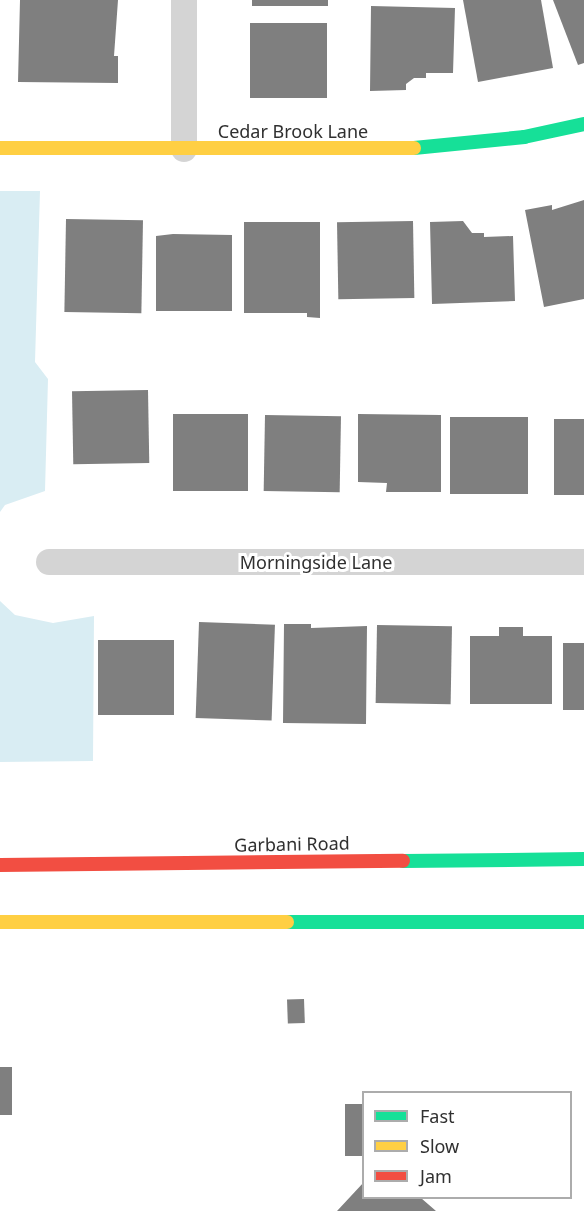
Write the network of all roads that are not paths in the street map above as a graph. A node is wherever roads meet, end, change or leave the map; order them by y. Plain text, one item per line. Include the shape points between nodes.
1 (184, 0) edge
2 (584, 124) edge
3 (0, 148) edge
4 (184, 149) junction
5 (49, 562) dead end
6 (584, 562) edge
7 (584, 859) edge
8 (0, 865) edge
9 (0, 922) edge
10 (584, 922) edge

1 - 4 street
2 - 4 main road, Cedar Brook Lane via 524,137 408,149
3 - 4 main road, Cedar Brook Lane
5 - 6 street, Morningside Lane
7 - 8 main road, Garbani Road
9 - 10 main road

